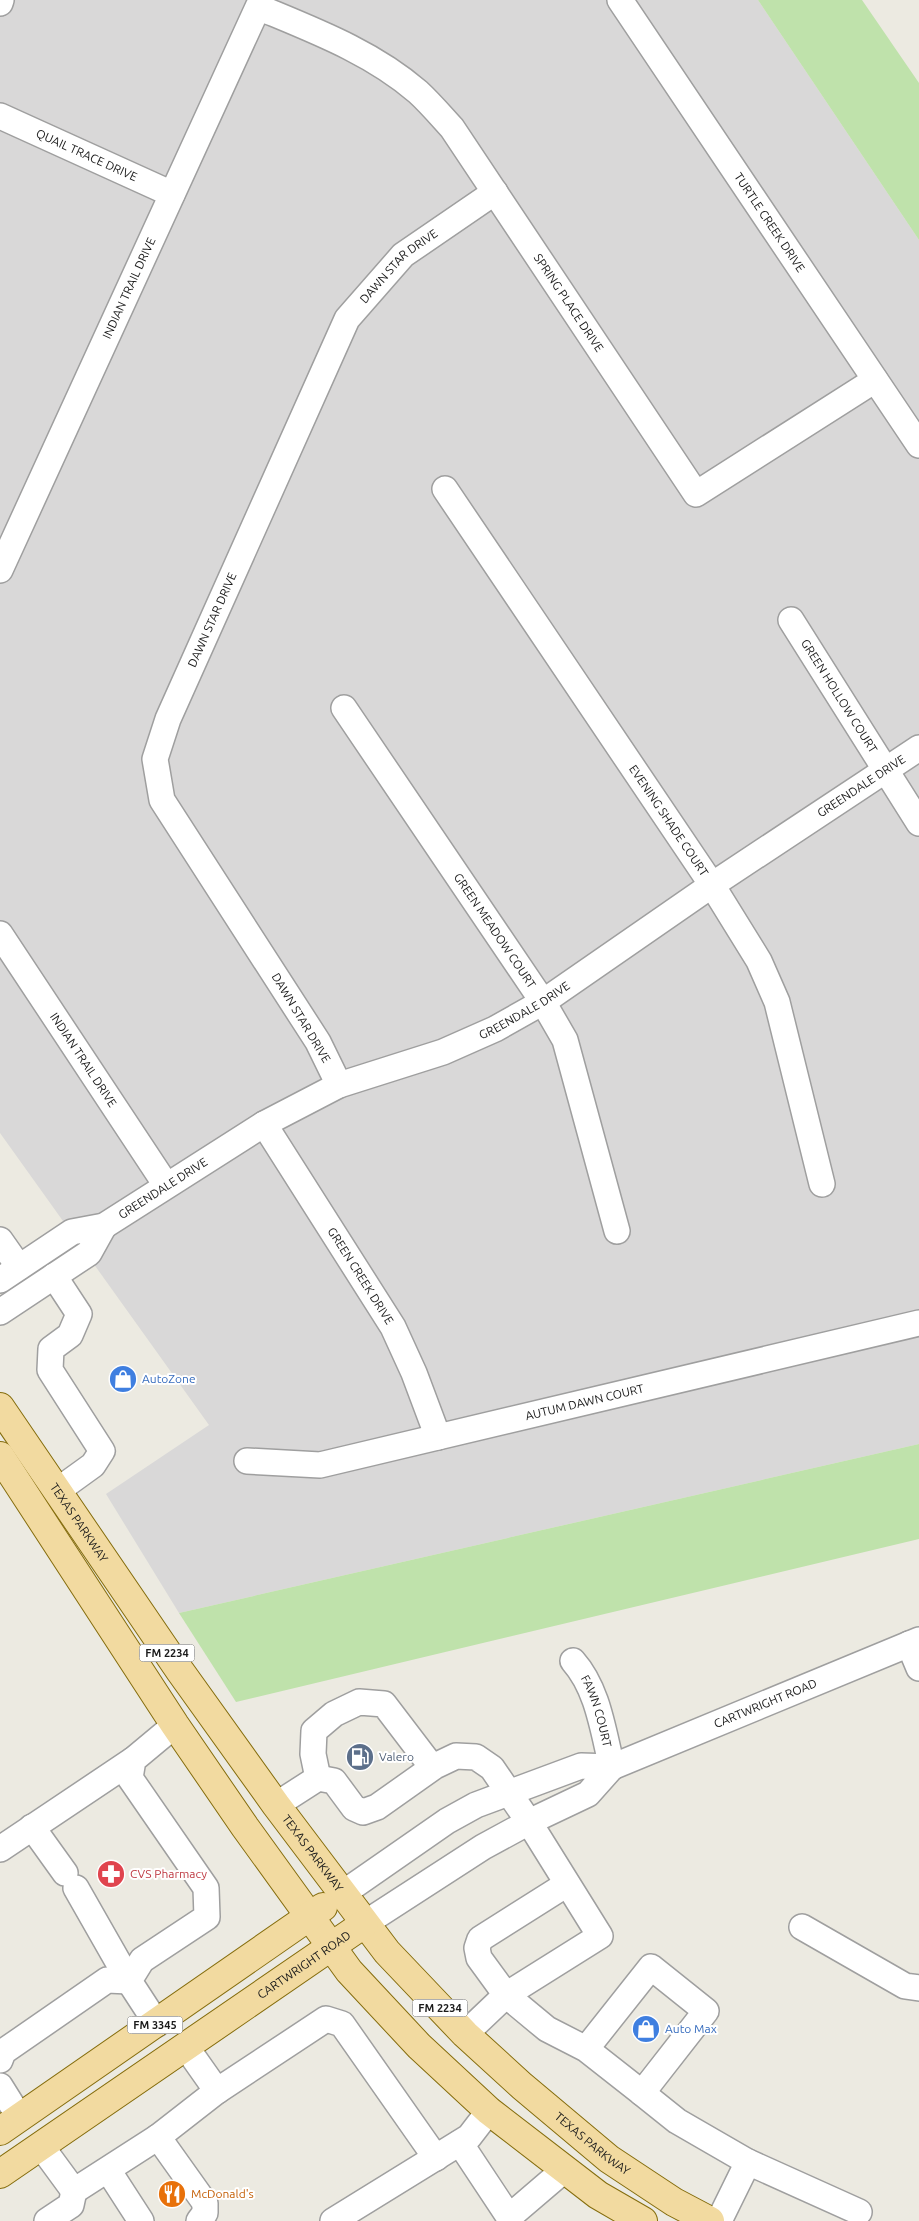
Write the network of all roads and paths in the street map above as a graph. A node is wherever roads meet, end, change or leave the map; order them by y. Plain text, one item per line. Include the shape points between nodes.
1 (620, 0) edge
2 (258, 7) joint
3 (0, 116) edge
4 (495, 192) junction
5 (172, 194) junction
6 (875, 380) junction
7 (919, 445) edge
8 (445, 489) dead end
9 (0, 570) edge
10 (791, 620) dead end
11 (344, 708) dead end
12 (919, 748) edge
13 (885, 771) junction
14 (919, 823) edge
15 (712, 885) junction
16 (0, 934) edge
17 (544, 1002) junction
18 (339, 1085) junction
19 (264, 1124) junction
20 (822, 1184) dead end
21 (166, 1185) junction
22 (104, 1226) junction
23 (617, 1231) dead end
24 (0, 1240) edge
25 (9, 1274) edge
26 (54, 1276) junction
27 (0, 1312) edge
28 (919, 1324) edge
29 (0, 1407) edge
30 (438, 1437) junction
31 (0, 1456) edge
32 (248, 1462) dead end
33 (57, 1491) junction
34 (914, 1641) edge
35 (573, 1661) dead end
36 (919, 1668) edge
37 (175, 1725) junction
38 (133, 1760) junction
39 (432, 1767) junction
40 (612, 1767) junction
41 (318, 1778) junction
42 (508, 1793) junction
43 (276, 1805) junction
44 (529, 1822) junction
45 (32, 1827) junction
46 (0, 1848) edge
47 (567, 1884) junction
48 (342, 1894) junction
49 (310, 1917) junction
50 (364, 1924) junction
51 (802, 1927) dead end
52 (331, 1947) junction
53 (129, 1980) junction
54 (919, 1988) edge
55 (506, 1995) junction
56 (157, 2024) junction
57 (465, 2034) junction
58 (186, 2048) junction
59 (586, 2049) junction
60 (0, 2060) edge
61 (0, 2086) edge
62 (216, 2091) junction
63 (642, 2093) junction
64 (489, 2111) junction
65 (10, 2125) edge
66 (158, 2137) junction
67 (460, 2143) junction
68 (41, 2146) junction
69 (436, 2158) junction
70 (748, 2162) junction
71 (108, 2170) junction
72 (564, 2170) junction
73 (0, 2174) edge
74 (76, 2206) edge
75 (859, 2212) dead end
76 (511, 2219) edge
77 (47, 2221) edge
78 (141, 2221) edge
79 (199, 2221) edge
80 (333, 2221) edge
81 (643, 2221) edge
82 (710, 2221) edge
83 (719, 2221) edge

1 - 6 street, TURTLE CREEK DRIVE
2 - 4 street, SPRING PLACE DRIVE via 336,40 376,62 418,92 452,128
2 - 5 street, INDIAN TRAIL DRIVE
3 - 5 street, QUAIL TRACE DRIVE
4 - 6 street, SPRING PLACE DRIVE via 696,494
4 - 18 street, DAWN STAR DRIVE via 403,255 347,319 168,718 155,759 162,800 318,1042
5 - 9 street, INDIAN TRAIL DRIVE
6 - 7 street, TURTLE CREEK DRIVE
8 - 15 street, EVENING SHADE COURT
10 - 13 street, GREEN HOLLOW COURT
11 - 17 street, GREEN MEADOW COURT
12 - 13 street, GREENDALE DRIVE
13 - 14 street, GREEN HOLLOW COURT
13 - 15 street, GREENDALE DRIVE
15 - 17 street, GREENDALE DRIVE
15 - 20 street, EVENING SHADE COURT via 759,961 777,1002
16 - 21 street, INDIAN TRAIL DRIVE
17 - 18 street, GREENDALE DRIVE via 443,1052
17 - 23 street, GREEN MEADOW COURT via 566,1040
18 - 19 street, GREENDALE DRIVE
19 - 21 street, GREENDALE DRIVE
19 - 30 street, GREEN CREEK DRIVE via 393,1327
21 - 22 street, GREENDALE DRIVE
22 - 25 street, GREENDALE DRIVE via 72,1232
22 - 26 street, GREENDALE DRIVE via 89,1253
24 - 25 street
26 - 27 street, GREENDALE DRIVE
26 - 33 street via 79,1314 70,1335 50,1349 50,1370 102,1451 93,1465
28 - 30 street, AUTUM DAWN COURT
29 - 33 main road, TEXAS PARKWAY / FM 2234
30 - 32 street, AUTUM DAWN COURT via 320,1465
31 - 37 main road, FM 2234
33 - 43 main road, TEXAS PARKWAY / FM 2234
34 - 36 street
34 - 40 street, CARTWRIGHT ROAD
35 - 40 street, FAWN COURT via 584,1673 592,1692
37 - 38 street
37 - 49 main road, FM 2234
38 - 45 street
38 - 53 street via 130,1778 206,1888 207,1917 142,1960
39 - 41 street via 364,1812 354,1808 334,1781
39 - 41 street via 384,1704 359,1702 334,1714 314,1731 313,1754
39 - 42 street via 456,1756 476,1757 492,1768
40 - 42 street, CARTWRIGHT ROAD via 580,1766
40 - 44 street, CARTWRIGHT ROAD via 588,1794
41 - 43 street
42 - 44 street
42 - 48 street, CARTWRIGHT ROAD via 447,1821
43 - 48 main road, TEXAS PARKWAY / FM 2234
44 - 47 street
44 - 50 street, CARTWRIGHT ROAD via 482,1847
45 - 46 street
45 - 53 street via 70,1880
47 - 55 street via 480,1939 477,1948 479,1958
47 - 55 street via 600,1936
48 - 49 main road, CARTWRIGHT ROAD
48 - 50 main road, TEXAS PARKWAY / FM 2234
49 - 52 main road, FM 2234
49 - 56 main road, CARTWRIGHT ROAD / FM 3345
50 - 52 main road, CARTWRIGHT ROAD
50 - 57 main road, TEXAS PARKWAY / FM 2234
51 - 54 street via 905,1986
52 - 58 main road, CARTWRIGHT ROAD / FM 3345
52 - 64 main road, FM 2234 via 419,2046
53 - 56 street
53 - 60 street via 107,1980 3,2052
55 - 57 street
55 - 59 street via 547,2029
56 - 65 main road, CARTWRIGHT ROAD / FM 3345
57 - 82 main road, TEXAS PARKWAY / FM 2234 via 610,2159 674,2202
58 - 62 street
58 - 68 main road, CARTWRIGHT ROAD / FM 3345
59 - 63 street
59 - 63 street via 651,1967 706,2011
61 - 65 street
62 - 66 street
62 - 69 street via 326,2020 342,2024
63 - 70 street via 677,2121
64 - 67 street via 469,2137
64 - 72 main road, FM 2234
65 - 68 main road
66 - 71 street
66 - 79 street via 205,2203 205,2213
67 - 69 street
67 - 76 street
68 - 73 main road, CARTWRIGHT ROAD / FM 3345
68 - 74 street
69 - 80 street
70 - 75 street
70 - 83 street
71 - 74 street
71 - 78 street
72 - 76 street
72 - 81 main road, FM 2234 via 598,2195
74 - 77 street

